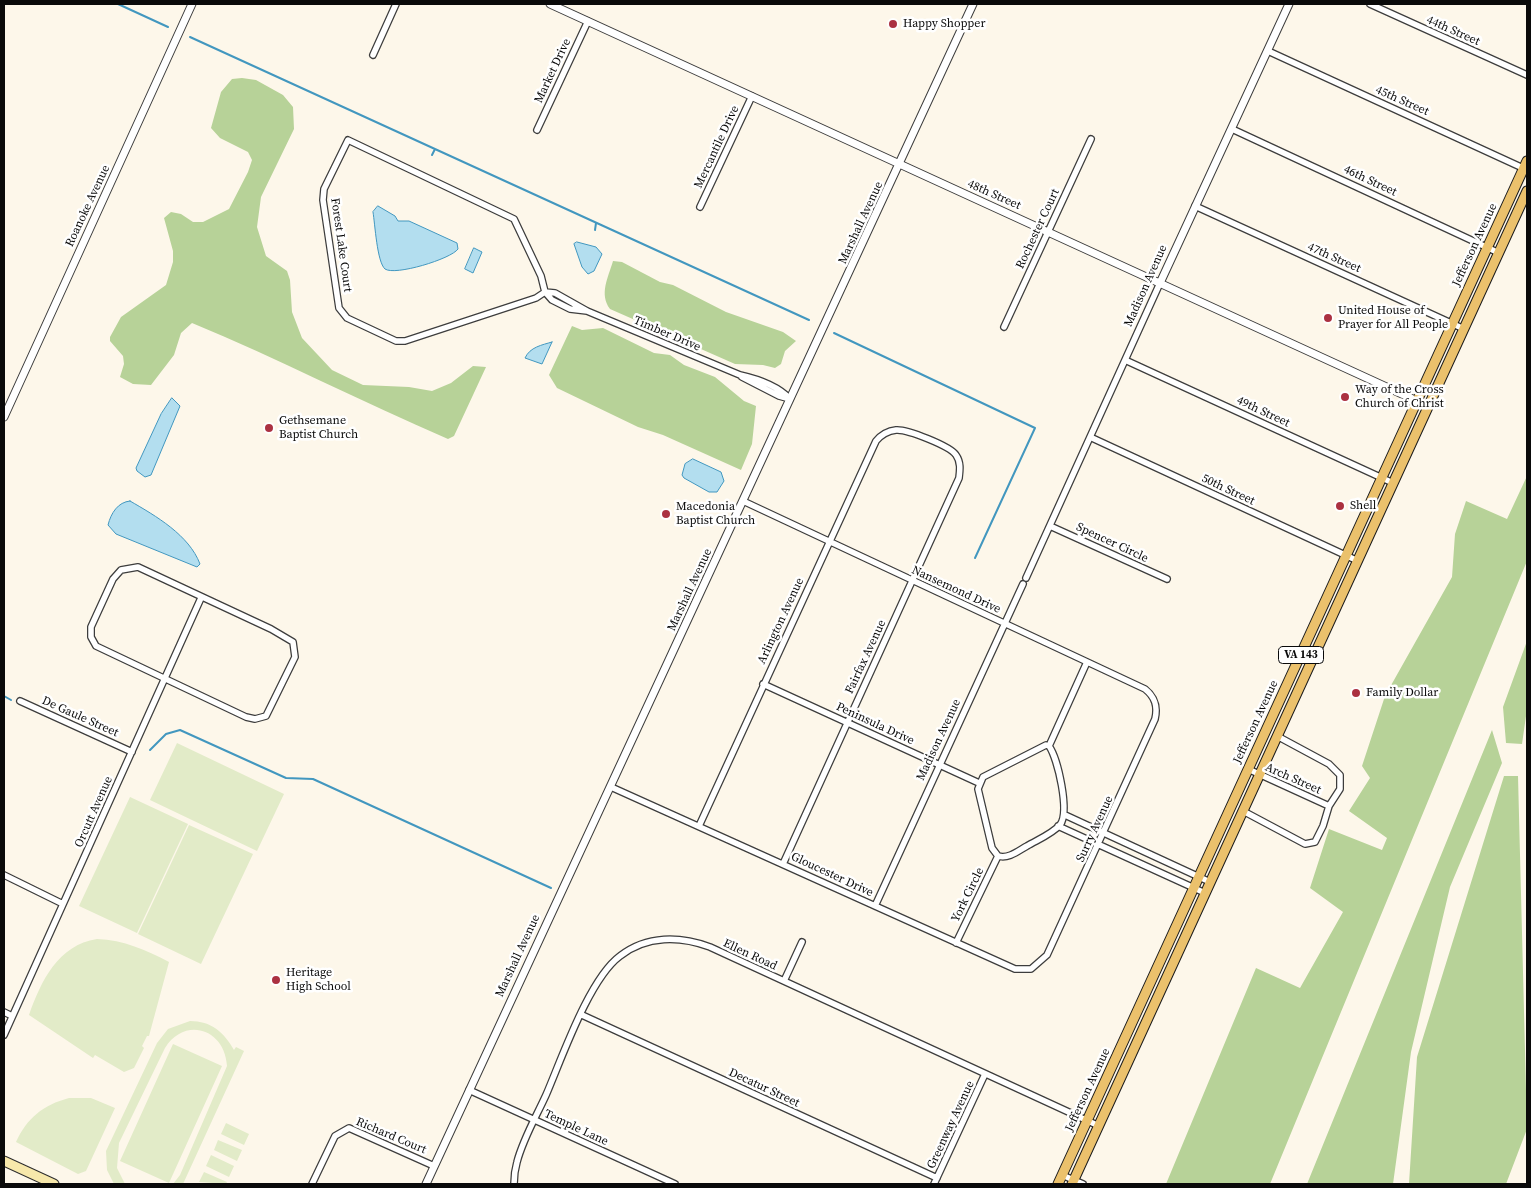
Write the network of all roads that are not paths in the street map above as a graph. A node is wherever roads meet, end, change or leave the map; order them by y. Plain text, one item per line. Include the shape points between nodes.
1 (192, 4) edge
2 (396, 4) edge
3 (550, 4) edge
4 (973, 4) edge
5 (1289, 4) edge
6 (1370, 4) edge
7 (588, 21) junction
8 (1268, 51) junction
9 (372, 55) dead end
10 (1527, 76) edge
11 (752, 96) junction
12 (1232, 129) junction
13 (537, 130) dead end
14 (1091, 139) dead end
15 (900, 164) junction
16 (1526, 166) edge
17 (1527, 191) edge
18 (1195, 206) junction
19 (700, 207) dead end
20 (1048, 232) junction
21 (1488, 247) junction
22 (1499, 253) junction
23 (1160, 283) junction
24 (545, 292) junction
25 (1452, 324) junction
26 (1004, 327) dead end
27 (1464, 329) junction
28 (1125, 360) junction
29 (790, 399) junction
30 (1417, 401) junction
31 (1428, 406) junction
32 (4, 417) edge
33 (1090, 437) junction
34 (957, 457) joint
35 (1382, 478) junction
36 (1393, 483) junction
37 (743, 501) junction
38 (1050, 526) junction
39 (830, 542) junction
40 (1346, 556) junction
41 (1358, 561) junction
42 (1167, 579) dead end
43 (912, 580) junction
44 (201, 598) junction
45 (1005, 623) junction
46 (1087, 662) junction
47 (165, 680) junction
48 (763, 684) junction
49 (20, 701) dead end
50 (1156, 703) joint
51 (847, 722) junction
52 (1277, 736) junction
53 (1049, 746) junction
54 (132, 752) junction
55 (940, 765) junction
56 (1248, 769) junction
57 (1260, 774) junction
58 (979, 783) junction
59 (612, 787) junction
60 (1329, 806) junction
61 (1243, 811) junction
62 (1065, 815) junction
63 (699, 826) junction
64 (1058, 826) junction
65 (1104, 833) junction
66 (1099, 845) junction
67 (998, 856) junction
68 (783, 864) junction
69 (4, 875) edge
70 (1199, 877) junction
71 (1210, 882) junction
72 (1194, 888) junction
73 (1205, 893) junction
74 (63, 904) junction
75 (875, 906) junction
76 (802, 942) dead end
77 (956, 943) junction
78 (1043, 960) joint
79 (784, 981) junction
80 (4, 1012) edge
81 (582, 1015) junction
82 (12, 1016) junction
83 (4, 1035) edge
84 (985, 1074) junction
85 (469, 1090) junction
86 (535, 1120) junction
87 (1087, 1121) junction
88 (1099, 1126) junction
89 (4, 1161) edge
90 (434, 1166) junction
91 (1062, 1175) junction
92 (937, 1178) junction
93 (1076, 1183) edge
94 (54, 1184) edge
95 (312, 1184) edge
96 (426, 1184) edge
97 (514, 1184) edge
98 (675, 1184) edge
99 (934, 1184) edge
100 (1058, 1184) edge

1 - 32 street, Roanoke Avenue
2 - 9 street
3 - 7 street, 48th Street
4 - 15 street, Marshall Avenue
5 - 8 street, Madison Avenue
6 - 10 street, 44th Street
7 - 11 street, 48th Street
7 - 13 street, Market Drive
8 - 12 street, Madison Avenue
8 - 16 street, 45th Street
11 - 15 street, 48th Street
11 - 19 street, Mercantile Drive
12 - 18 street, Madison Avenue
12 - 21 street, 46th Street
14 - 20 street, Rochester Court
15 - 20 street, 48th Street
15 - 29 street, Marshall Avenue
16 - 21 main road, Jefferson Avenue / VA 143
17 - 22 main road, Jefferson Avenue / VA 143
18 - 23 street, Madison Avenue
18 - 25 street, 47th Street
20 - 23 street, 48th Street
20 - 26 street, Rochester Court
21 - 22 street, 46th Street
21 - 25 main road, Jefferson Avenue / VA 143
22 - 27 main road, Jefferson Avenue / VA 143
23 - 28 street, Madison Avenue
23 - 30 street, 48th Street
24 - 24 street, Forest Lake Court via 536,298 405,341 396,341 347,318 339,308 323,200 324,189 348,140 514,219 541,276
24 - 29 street, Timber Drive via 556,293 587,311 782,390
25 - 27 street, 47th Street
25 - 30 main road, Jefferson Avenue / VA 143
27 - 31 main road, Jefferson Avenue / VA 143
28 - 33 street, Madison Avenue
28 - 35 street, 49th Street
29 - 37 street, Marshall Avenue
30 - 31 street, 48th Street
30 - 35 main road, Jefferson Avenue / VA 143
31 - 36 main road, Jefferson Avenue / VA 143
33 - 38 street, Madison Avenue
33 - 40 street, 50th Street
34 - 39 street, Arlington Avenue via 949,449 906,430 891,431 876,441
34 - 43 street, Fairfax Avenue via 959,478
35 - 36 street, 49th Street
35 - 40 main road, Jefferson Avenue / VA 143
36 - 41 main road, Jefferson Avenue / VA 143
37 - 39 street, Nansemond Drive
37 - 59 street, Marshall Avenue
38 - 42 street, Spencer Circle
38 - 45 street, Madison Avenue
39 - 43 street, Nansemond Drive
39 - 48 street, Arlington Avenue
40 - 41 street, 50th Street
40 - 56 main road, Jefferson Avenue / VA 143
41 - 52 main road, Jefferson Avenue / VA 143
43 - 45 street, Nansemond Drive
43 - 51 street, Fairfax Avenue
44 - 47 street, Orcutt Avenue
44 - 47 street via 138,567 131,567 116,574 91,627 91,637 96,646
44 - 47 street via 289,638 296,652 292,666 269,712 261,719 246,717
45 - 46 street, Nansemond Drive
45 - 55 street, Madison Avenue
46 - 50 street, Nansemond Drive via 1145,689
46 - 53 street
47 - 54 street, Orcutt Avenue
48 - 51 street, Peninsula Drive
48 - 63 street, Arlington Avenue
49 - 54 street, De Gaule Street
50 - 65 street, Surry Avenue via 1155,719
51 - 55 street, Peninsula Drive
51 - 68 street, Fairfax Avenue
52 - 57 main road, Jefferson Avenue / VA 143
52 - 60 street via 1329,764 1340,775 1340,789
53 - 58 street via 1039,747 983,777
53 - 62 street via 1054,756
54 - 74 street, Orcutt Avenue
55 - 58 street, Peninsula Drive
55 - 75 street, Madison Avenue
56 - 57 street, Arch Street
56 - 70 main road, Jefferson Avenue / VA 143
57 - 60 street, Arch Street
57 - 61 main road, Jefferson Avenue / VA 143
58 - 67 street via 992,848
59 - 63 street, Gloucester Drive
59 - 85 street, Marshall Avenue
60 - 61 street via 1324,826 1315,842 1309,845
61 - 71 main road, Jefferson Avenue / VA 143
62 - 64 street
62 - 65 street
63 - 68 street, Gloucester Drive
64 - 66 street
64 - 67 street via 1010,856
65 - 66 street, Surry Avenue
65 - 70 street
66 - 72 street
66 - 78 street, Surry Avenue
67 - 77 street, York Circle
68 - 75 street, Gloucester Drive
69 - 74 street
70 - 71 street
70 - 72 main road, Jefferson Avenue / VA 143
71 - 73 main road, Jefferson Avenue / VA 143
72 - 73 street
72 - 87 main road, Jefferson Avenue / VA 143
73 - 88 main road, Jefferson Avenue / VA 143
74 - 82 street, Orcutt Avenue
75 - 77 street, Gloucester Drive
76 - 79 street
77 - 78 street, Gloucester Drive via 1015,969 1031,969
79 - 81 street, Ellen Road via 700,943 674,938 656,940 628,950 611,964
79 - 84 street, Ellen Road
80 - 82 street
81 - 86 street, Ellen Road
81 - 92 street, Decatur Street
82 - 83 street, Orcutt Avenue
84 - 87 street, Ellen Road
84 - 92 street, Greenway Avenue
85 - 86 street, Temple Lane
85 - 90 street, Marshall Avenue
86 - 97 street, Ellen Road via 519,1155
86 - 98 street, Temple Lane
87 - 88 street, Ellen Road
87 - 91 main road, Jefferson Avenue / VA 143
88 - 93 main road, Jefferson Avenue / VA 143
89 - 94 main road
90 - 95 street, Richard Court via 349,1128 335,1136
90 - 96 street, Marshall Avenue
91 - 93 street
91 - 100 main road, Jefferson Avenue / VA 143
92 - 99 street, Greenway Avenue

